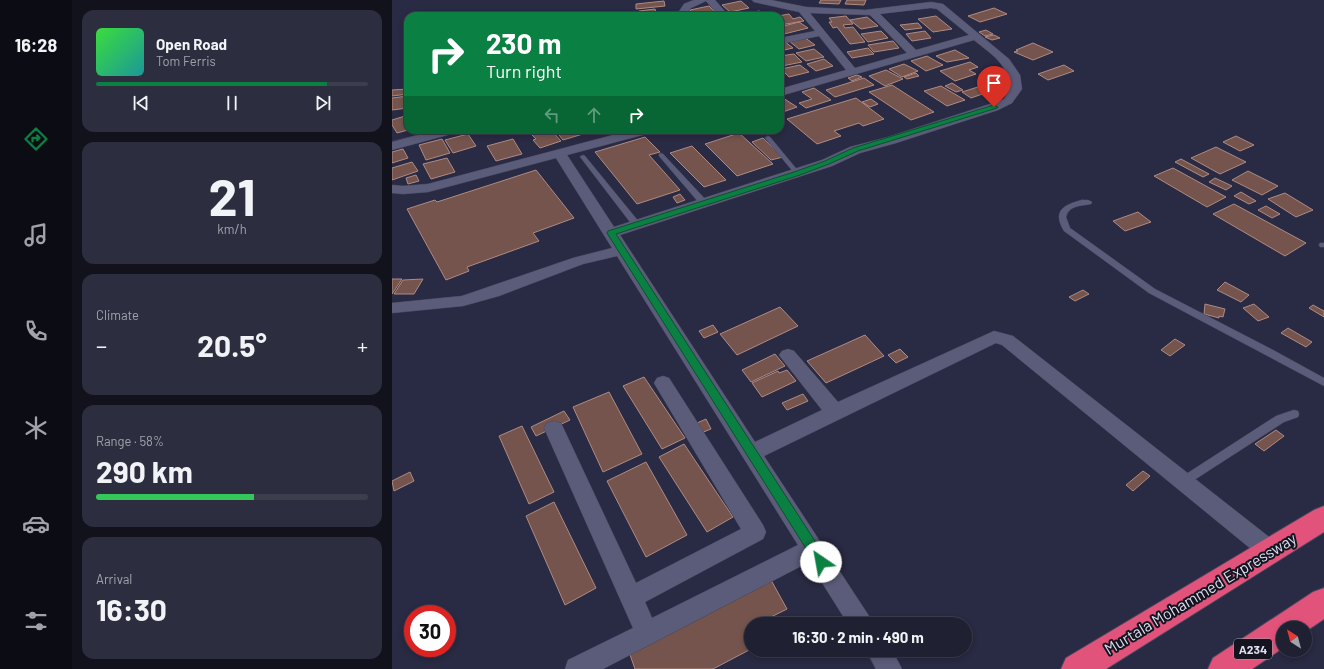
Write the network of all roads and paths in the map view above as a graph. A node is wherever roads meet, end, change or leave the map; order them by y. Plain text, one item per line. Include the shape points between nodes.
1 (702, 0) edge
2 (710, 0) edge
3 (757, 0) edge
4 (802, 9) junction
5 (683, 12) edge
6 (720, 12) edge
7 (874, 13) junction
8 (821, 32) junction
9 (976, 36) junction
10 (784, 40) edge
11 (914, 54) junction
12 (853, 72) junction
13 (785, 91) edge
14 (436, 134) edge
15 (632, 134) edge
16 (768, 138) dead end
17 (392, 146) edge
18 (560, 154) junction
19 (660, 155) dead end
20 (583, 157) dead end
21 (797, 173) junction
22 (392, 189) edge
23 (703, 202) junction
24 (1088, 202) dead end
25 (636, 224) junction
26 (611, 233) junction
27 (621, 250) junction
28 (392, 308) edge
29 (788, 355) dead end
30 (1324, 382) edge
31 (663, 383) dead end
32 (835, 412) junction
33 (1294, 414) dead end
34 (554, 428) dead end
35 (751, 452) junction
36 (1184, 481) junction
37 (1324, 518) edge
38 (813, 550) junction
39 (1270, 551) junction
40 (631, 598) junction
41 (1324, 602) edge
42 (856, 617) edge
43 (1296, 621) edge
44 (647, 633) junction
45 (1276, 634) edge
46 (882, 657) edge
47 (576, 669) edge
48 (890, 669) edge
49 (1077, 669) edge
50 (1224, 669) edge

1 - 5 street via 687,6
2 - 6 street
3 - 4 street
4 - 7 street
4 - 8 street
7 - 9 street via 925,4 940,6
7 - 11 street
8 - 10 street
8 - 12 street
9 - 11 street
9 - 21 street via 1005,61 1014,75 1016,89 1008,101 987,110 855,150
11 - 12 street
12 - 13 street
14 - 17 street
15 - 18 street
16 - 21 lane
18 - 22 street via 428,188
18 - 26 street
19 - 23 lane
20 - 25 lane
21 - 23 street
23 - 25 street
24 - 30 lane via 1079,202 1065,209 1061,221 1067,229 1152,291
25 - 26 street
26 - 27 street
27 - 28 street via 578,261 463,301
27 - 35 street
29 - 32 street
31 - 40 street via 755,532
32 - 35 street
32 - 36 street via 994,337 1017,346
33 - 36 lane via 1280,420
34 - 40 street
35 - 38 street
36 - 39 street
37 - 39 highway, Murtala Mohammed Expressway
38 - 42 street
38 - 44 street
39 - 49 highway, Murtala Mohammed Expressway
40 - 44 street
41 - 43 highway, A234
44 - 47 street
45 - 50 highway, A234
46 - 48 street

